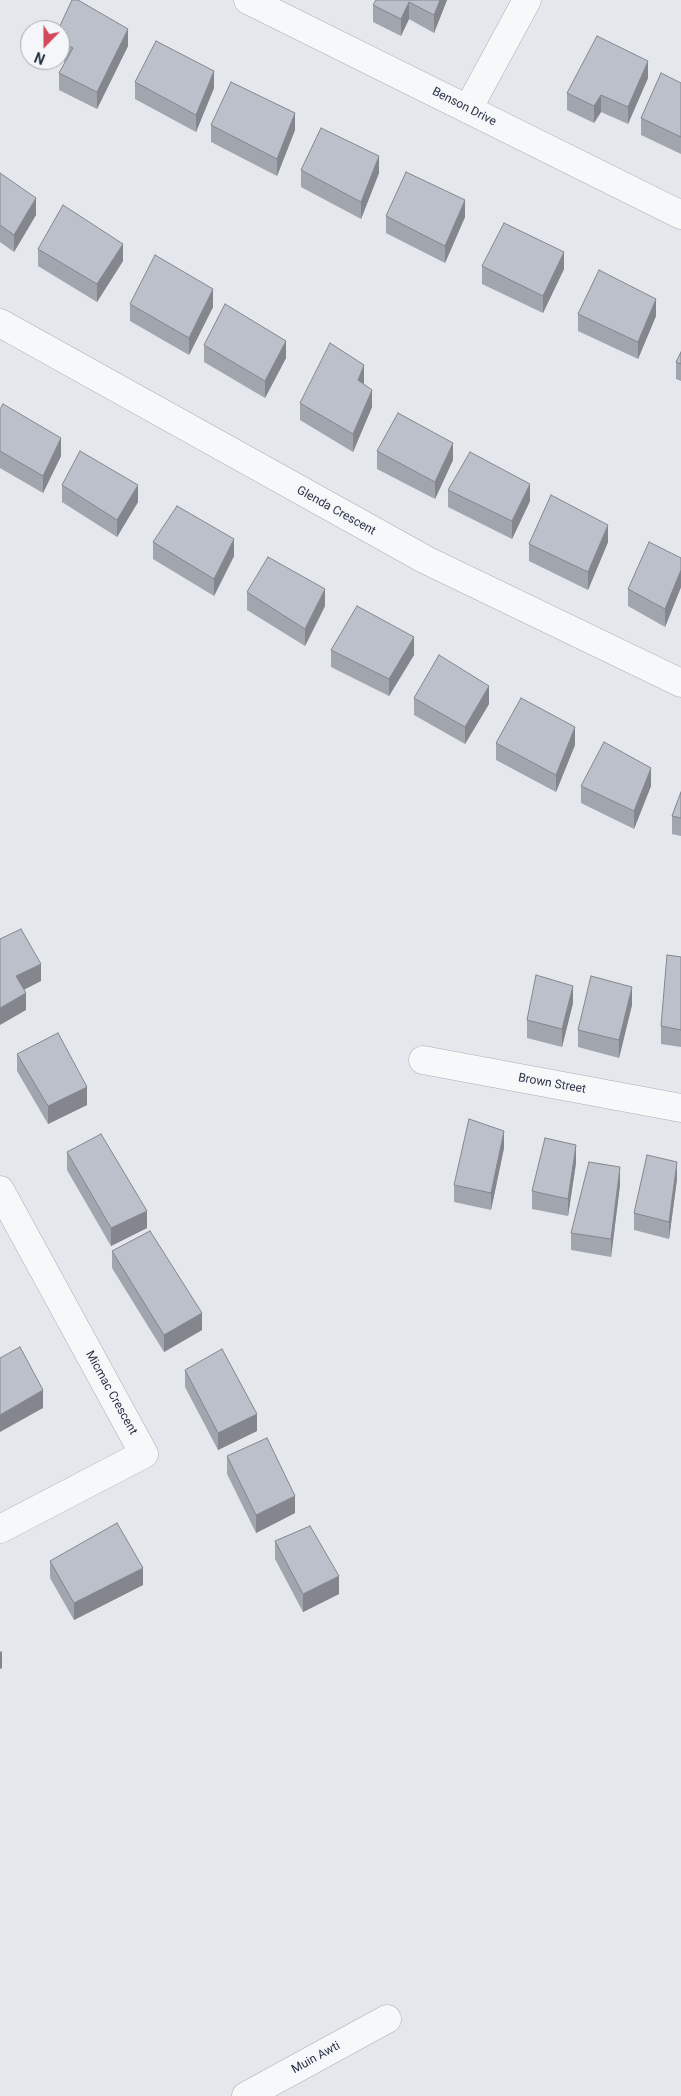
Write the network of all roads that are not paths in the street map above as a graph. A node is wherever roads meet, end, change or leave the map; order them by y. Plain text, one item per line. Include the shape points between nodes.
1 (248, 0) edge
2 (527, 0) edge
3 (468, 109) junction
4 (681, 215) edge
5 (0, 323) edge
6 (681, 683) edge
7 (423, 1060) dead end
8 (681, 1108) edge
9 (0, 1190) edge
10 (0, 1529) edge
11 (387, 2019) dead end
12 (246, 2096) edge

1 - 3 street, Benson Drive
2 - 3 street
3 - 4 street, Benson Drive
5 - 6 street, Glenda Crescent via 426,560
7 - 8 street, Brown Street
9 - 10 street, Micmac Crescent via 144,1454
11 - 12 street, Muin Awti

